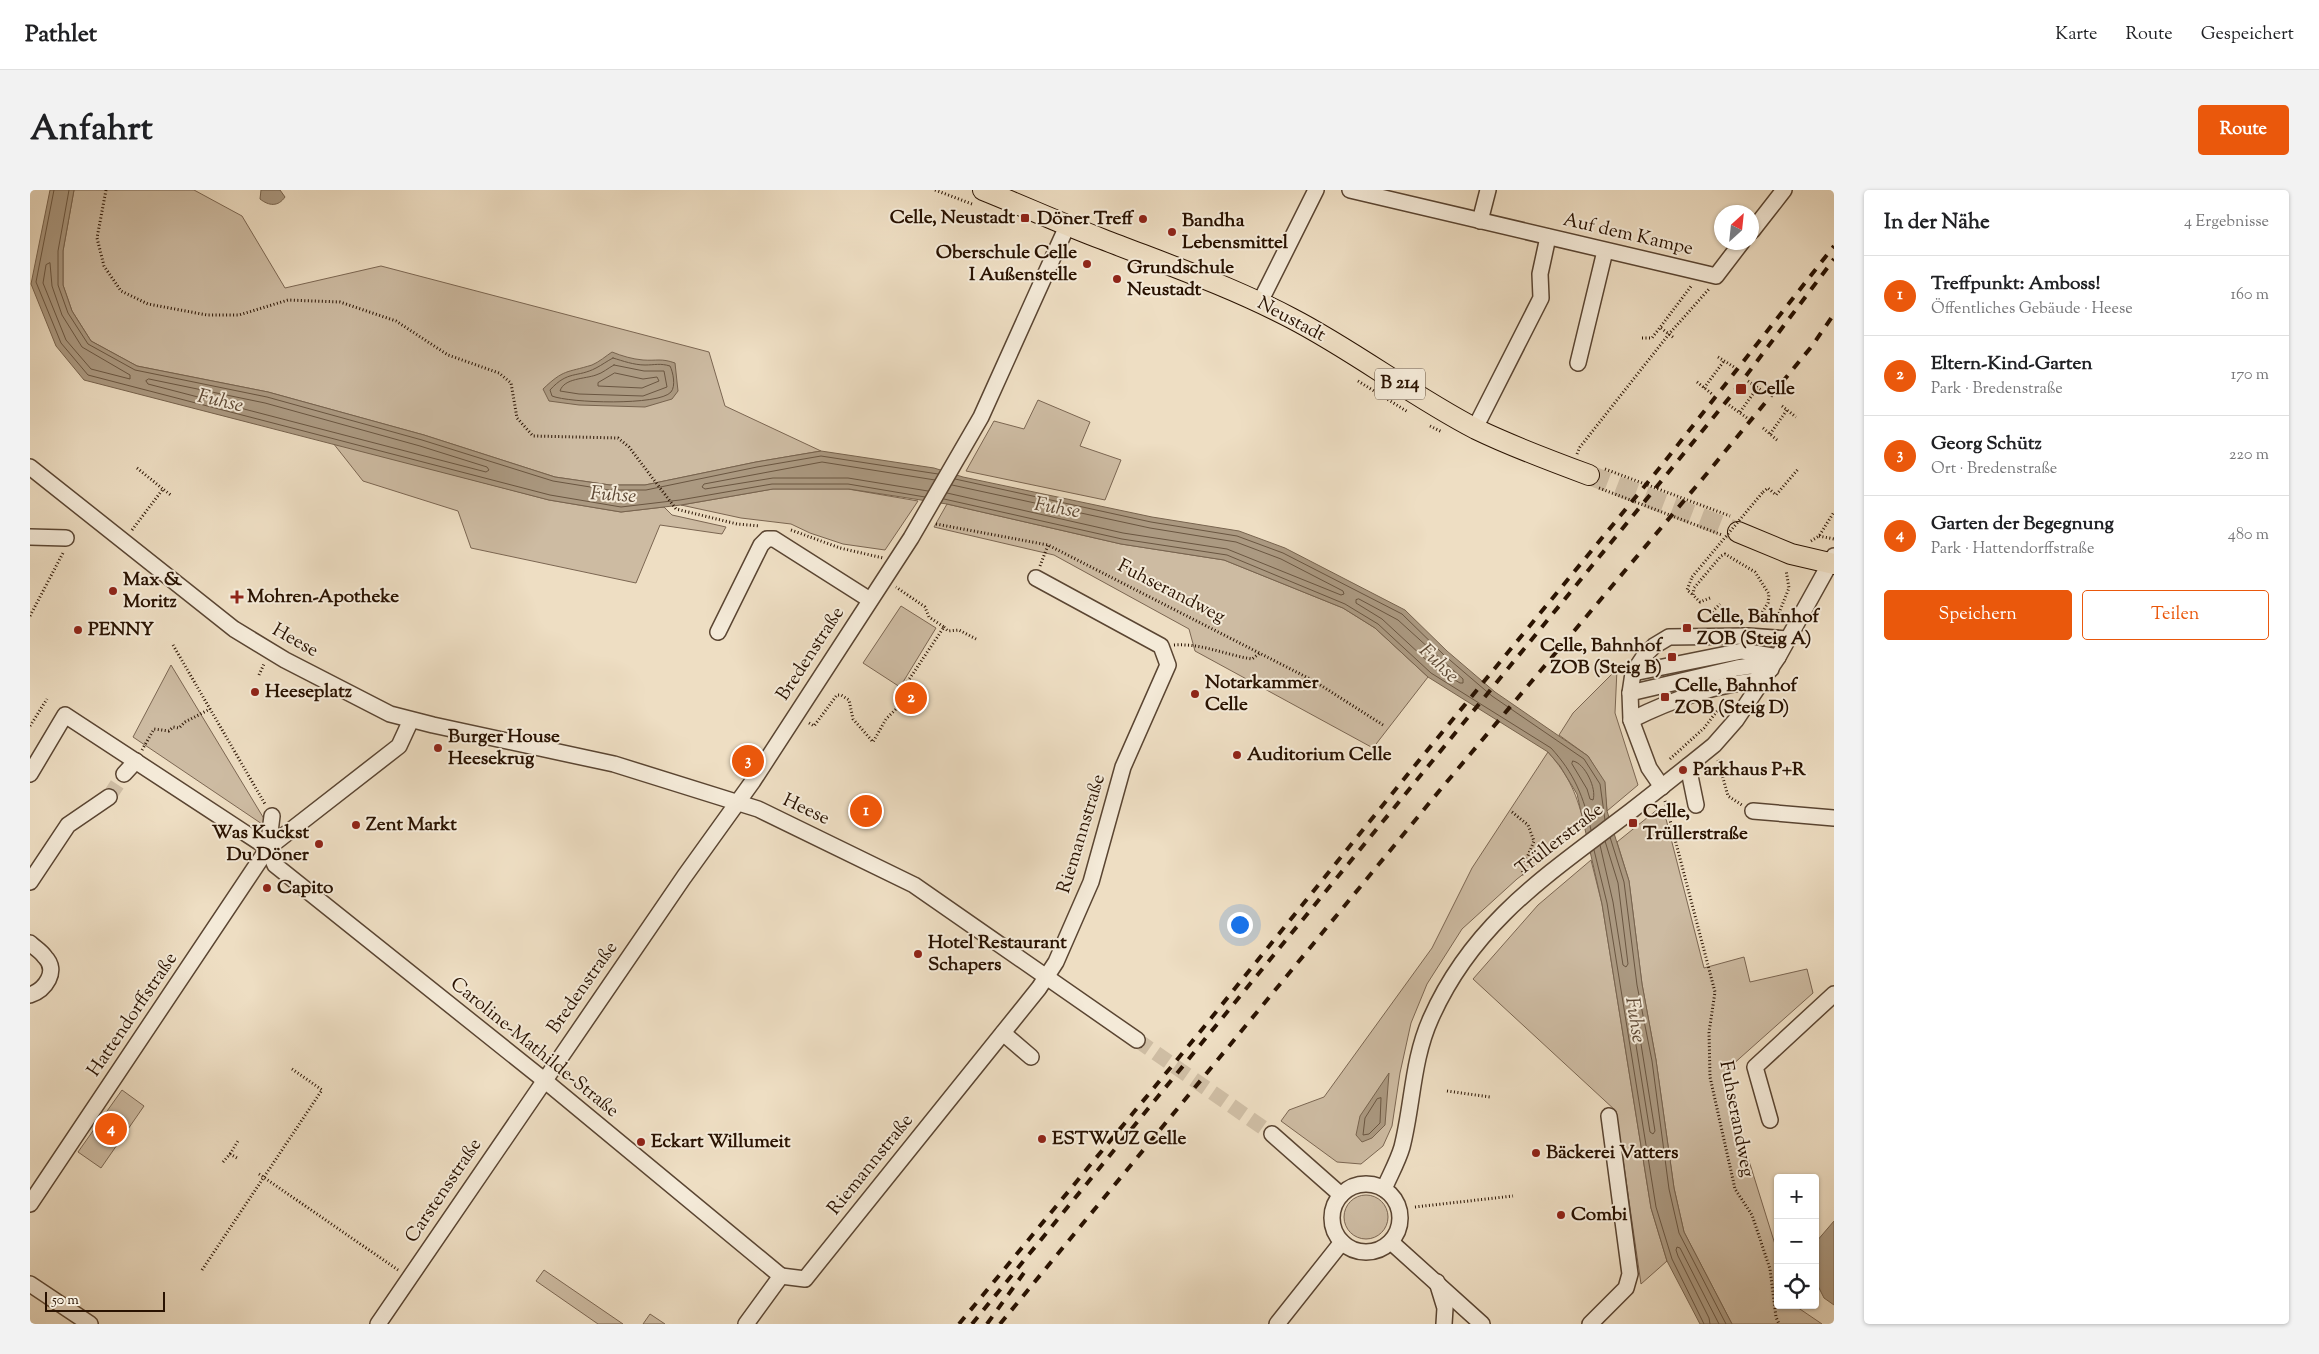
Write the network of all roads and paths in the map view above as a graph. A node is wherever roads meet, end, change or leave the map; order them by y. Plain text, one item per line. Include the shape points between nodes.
1 (106, 190) edge
2 (935, 190) edge
3 (1316, 190) edge
4 (1350, 190) edge
5 (1488, 190) edge
6 (1784, 190) edge
7 (982, 199) edge
8 (1480, 221) junction
9 (1759, 222) edge
10 (1068, 224) junction
11 (1548, 237) junction
12 (1736, 250) edge
13 (1605, 251) junction
14 (1694, 271) junction
15 (1716, 276) junction
16 (1260, 302) junction
17 (1661, 328) junction
18 (1669, 334) junction
19 (1642, 338) dead end
20 (1674, 338) dead end
21 (1718, 357) dead end
22 (1724, 361) junction
23 (1578, 363) dead end
24 (1734, 367) dead end
25 (1354, 377) dead end
26 (1748, 381) dead end
27 (1697, 382) dead end
28 (1758, 387) junction
29 (1704, 388) junction
30 (1712, 394) dead end
31 (1767, 394) dead end
32 (1729, 405) dead end
33 (1782, 406) dead end
34 (1788, 410) junction
35 (1740, 412) junction
36 (1416, 417) dead end
37 (1796, 417) dead end
38 (1747, 418) dead end
39 (1424, 422) dead end
40 (1476, 428) junction
41 (1763, 428) dead end
42 (1447, 434) dead end
43 (1770, 434) junction
44 (1777, 440) dead end
45 (1580, 447) dead end
46 (30, 466) edge
47 (137, 468) dead end
48 (1798, 468) dead end
49 (1596, 477) junction
50 (163, 489) junction
51 (172, 496) dead end
52 (1834, 512) edge
53 (927, 522) junction
54 (765, 526) dead end
55 (784, 528) dead end
56 (1740, 531) junction
57 (1819, 536) junction
58 (30, 537) edge
59 (66, 538) joint
60 (1834, 539) edge
61 (124, 540) junction
62 (1808, 543) dead end
63 (1048, 545) junction
64 (886, 558) dead end
65 (1832, 561) edge
66 (1781, 566) dead end
67 (1786, 571) dead end
68 (1036, 578) joint
69 (893, 585) dead end
70 (1692, 595) junction
71 (1710, 598) dead end
72 (870, 600) junction
73 (1720, 604) dead end
74 (30, 616) edge
75 (1722, 625) dead end
76 (944, 627) junction
77 (718, 632) dead end
78 (1748, 636) junction
79 (976, 639) dead end
80 (1788, 639) junction
81 (173, 645) dead end
82 (1161, 646) junction
83 (1260, 653) junction
84 (1770, 669) junction
85 (1632, 673) junction
86 (1630, 693) junction
87 (46, 699) dead end
88 (210, 709) junction
89 (411, 720) junction
90 (804, 720) dead end
91 (1631, 720) junction
92 (1383, 725) dead end
93 (30, 726) edge
94 (1714, 745) junction
95 (136, 761) junction
96 (1688, 766) junction
97 (30, 774) edge
98 (124, 774) tunnel mouth
99 (1659, 794) junction
100 (109, 797) tunnel mouth
101 (737, 802) junction
102 (1696, 804) dead end
103 (1753, 811) joint
104 (1512, 812) dead end
105 (272, 816) joint
106 (1834, 818) edge
107 (268, 848) junction
108 (1526, 880) dead end
109 (30, 882) edge
110 (30, 943) edge
111 (1047, 976) junction
112 (1834, 994) edge
113 (30, 995) edge
114 (1003, 1033) junction
115 (1137, 1040) tunnel mouth
116 (1031, 1057) dead end
117 (292, 1069) dead end
118 (544, 1080) junction
119 (1446, 1091) dead end
120 (1490, 1097) dead end
121 (1609, 1116) dead end
122 (1770, 1120) dead end
123 (1272, 1134) tunnel mouth
124 (238, 1141) dead end
125 (230, 1154) junction
126 (237, 1158) dead end
127 (223, 1162) dead end
128 (259, 1174) dead end
129 (264, 1177) junction
130 (1384, 1188) junction
131 (1341, 1195) junction
132 (1513, 1196) dead end
133 (30, 1204) edge
134 (1415, 1207) dead end
135 (1342, 1242) junction
136 (1391, 1242) junction
137 (202, 1270) dead end
138 (781, 1276) junction
139 (410, 1278) junction
140 (1436, 1280) junction
141 (30, 1284) edge
142 (90, 1324) edge
143 (378, 1324) edge
144 (746, 1324) edge
145 (1277, 1324) edge
146 (1444, 1324) edge
147 (1482, 1324) edge
148 (1590, 1324) edge
149 (1779, 1324) edge

1 - 54 path via 97,238 104,266 121,291 148,304 207,315 239,315 288,300 340,302 396,321 448,355 499,373 511,383 517,418 533,436 618,438 630,447 676,510 737,524
2 - 7 path
3 - 16 street
4 - 8 street, Auf dem Kampe
5 - 8 street
6 - 9 street
7 - 10 main road, Neustadt / B 214
8 - 11 street, Auf dem Kampe
10 - 16 main road, Neustadt / B 214
10 - 53 street, Bredenstraße via 981,417
11 - 13 street, Auf dem Kampe
11 - 40 street, Auf dem Kampe via 1540,274 1541,298
12 - 15 street
13 - 14 street, Auf dem Kampe
13 - 23 street
14 - 15 street, Auf dem Kampe
14 - 17 path via 1691,288
15 - 18 path via 1714,283
16 - 40 main road, Neustadt / B 214 via 1368,362 1420,397
17 - 18 path
17 - 19 path via 1652,338
18 - 20 path
18 - 45 path
21 - 22 path
22 - 24 path
22 - 29 path
25 - 36 path
26 - 28 path
27 - 29 path
28 - 31 path
28 - 35 path
29 - 30 path
32 - 35 path
33 - 34 path
34 - 37 path
34 - 43 path
35 - 38 path
39 - 42 path
40 - 49 main road, B 214 via 1517,448
41 - 43 path
43 - 44 path
46 - 61 street, Heese
47 - 50 path
48 - 70 path, bridge via 1776,495 1768,488 1763,492 1692,577 1687,590
49 - 56 path
49 - 56 path
50 - 51 path
50 - 61 path
52 - 57 path
53 - 63 path, Fuhserandweg
53 - 72 street, Bredenstraße
55 - 64 path via 840,548
56 - 65 main road via 1791,554
57 - 60 path
57 - 62 path
58 - 59 street
59 - 74 path via 66,548
61 - 89 street, Heese via 234,629 285,660 390,714
63 - 68 path
63 - 83 path, Fuhserandweg
65 - 80 street, Trüllerstraße
66 - 67 path
68 - 82 street
69 - 76 path via 926,607 929,617
70 - 71 path via 1700,602
70 - 78 path via 1694,588 1725,554 1754,572 1769,594 1768,603
72 - 77 street via 774,539 767,539 761,545
72 - 101 street, Bredenstraße
73 - 75 path via 1711,614
76 - 79 path via 948,631 960,630
76 - 90 path via 900,693 897,708 886,719 873,742 853,719 849,700 841,695 837,695 814,726
78 - 80 street
78 - 85 street via 1669,637 1654,646
80 - 84 street, Trüllerstraße
81 - 88 path
82 - 83 path via 1188,644 1252,659
82 - 111 street, Riemannstraße via 1168,665 1123,767 1091,882
83 - 92 path, Fuhserandweg via 1314,681
84 - 85 street via 1742,651
84 - 86 street via 1737,668
84 - 91 street via 1653,708
84 - 94 street, Trüllerstraße via 1736,720
85 - 86 street
86 - 91 street
87 - 93 path
88 - 95 path via 179,728 173,727 169,731 154,729
88 - 105 path
89 - 101 street, Heese via 614,764
89 - 107 street via 399,746
91 - 99 street
94 - 96 street, Trüllerstraße
94 - 103 path via 1728,796
95 - 97 street via 65,715
95 - 98 street
95 - 107 street
96 - 99 street, Trüllerstraße
96 - 102 street
99 - 130 street, Trüllerstraße via 1547,874 1488,928 1468,952 1430,1020 1413,1076 1402,1148
99 - 149 path, Fuhserandweg via 1716,992 1709,1032 1710,1077 1735,1189 1752,1215 1770,1269
100 - 109 street via 68,825
101 - 111 street, Heese via 775,817 914,885
101 - 118 street, Bredenstraße
103 - 106 street
104 - 108 path via 1528,825 1534,841 1522,870
105 - 107 street
107 - 118 street, Caroline-Mathilde-Straße via 275,865
107 - 133 street, Hattendorffstraße
110 - 113 street via 47,958 51,971 46,984
111 - 114 street, Riemannstraße
111 - 115 street, Heese
112 - 122 street via 1755,1067
114 - 116 street
114 - 138 street, Riemannstraße via 805,1279
117 - 129 path via 322,1090
118 - 138 street, Caroline-Mathilde-Straße
118 - 139 street, Carstensstraße
119 - 120 path
121 - 148 street via 1630,1274 1626,1288
123 - 131 street
124 - 125 path
125 - 126 path
125 - 127 path
128 - 129 path
129 - 137 path
129 - 139 path
130 - 131 street via 1361,1184
130 - 136 street via 1392,1195 1401,1214 1397,1234
131 - 135 street via 1332,1214 1336,1234
132 - 134 path
135 - 136 street via 1351,1249 1367,1252
135 - 145 street
136 - 140 street
138 - 144 street
139 - 143 street, Carstensstraße
140 - 146 street via 1445,1308
140 - 147 street
141 - 142 street

